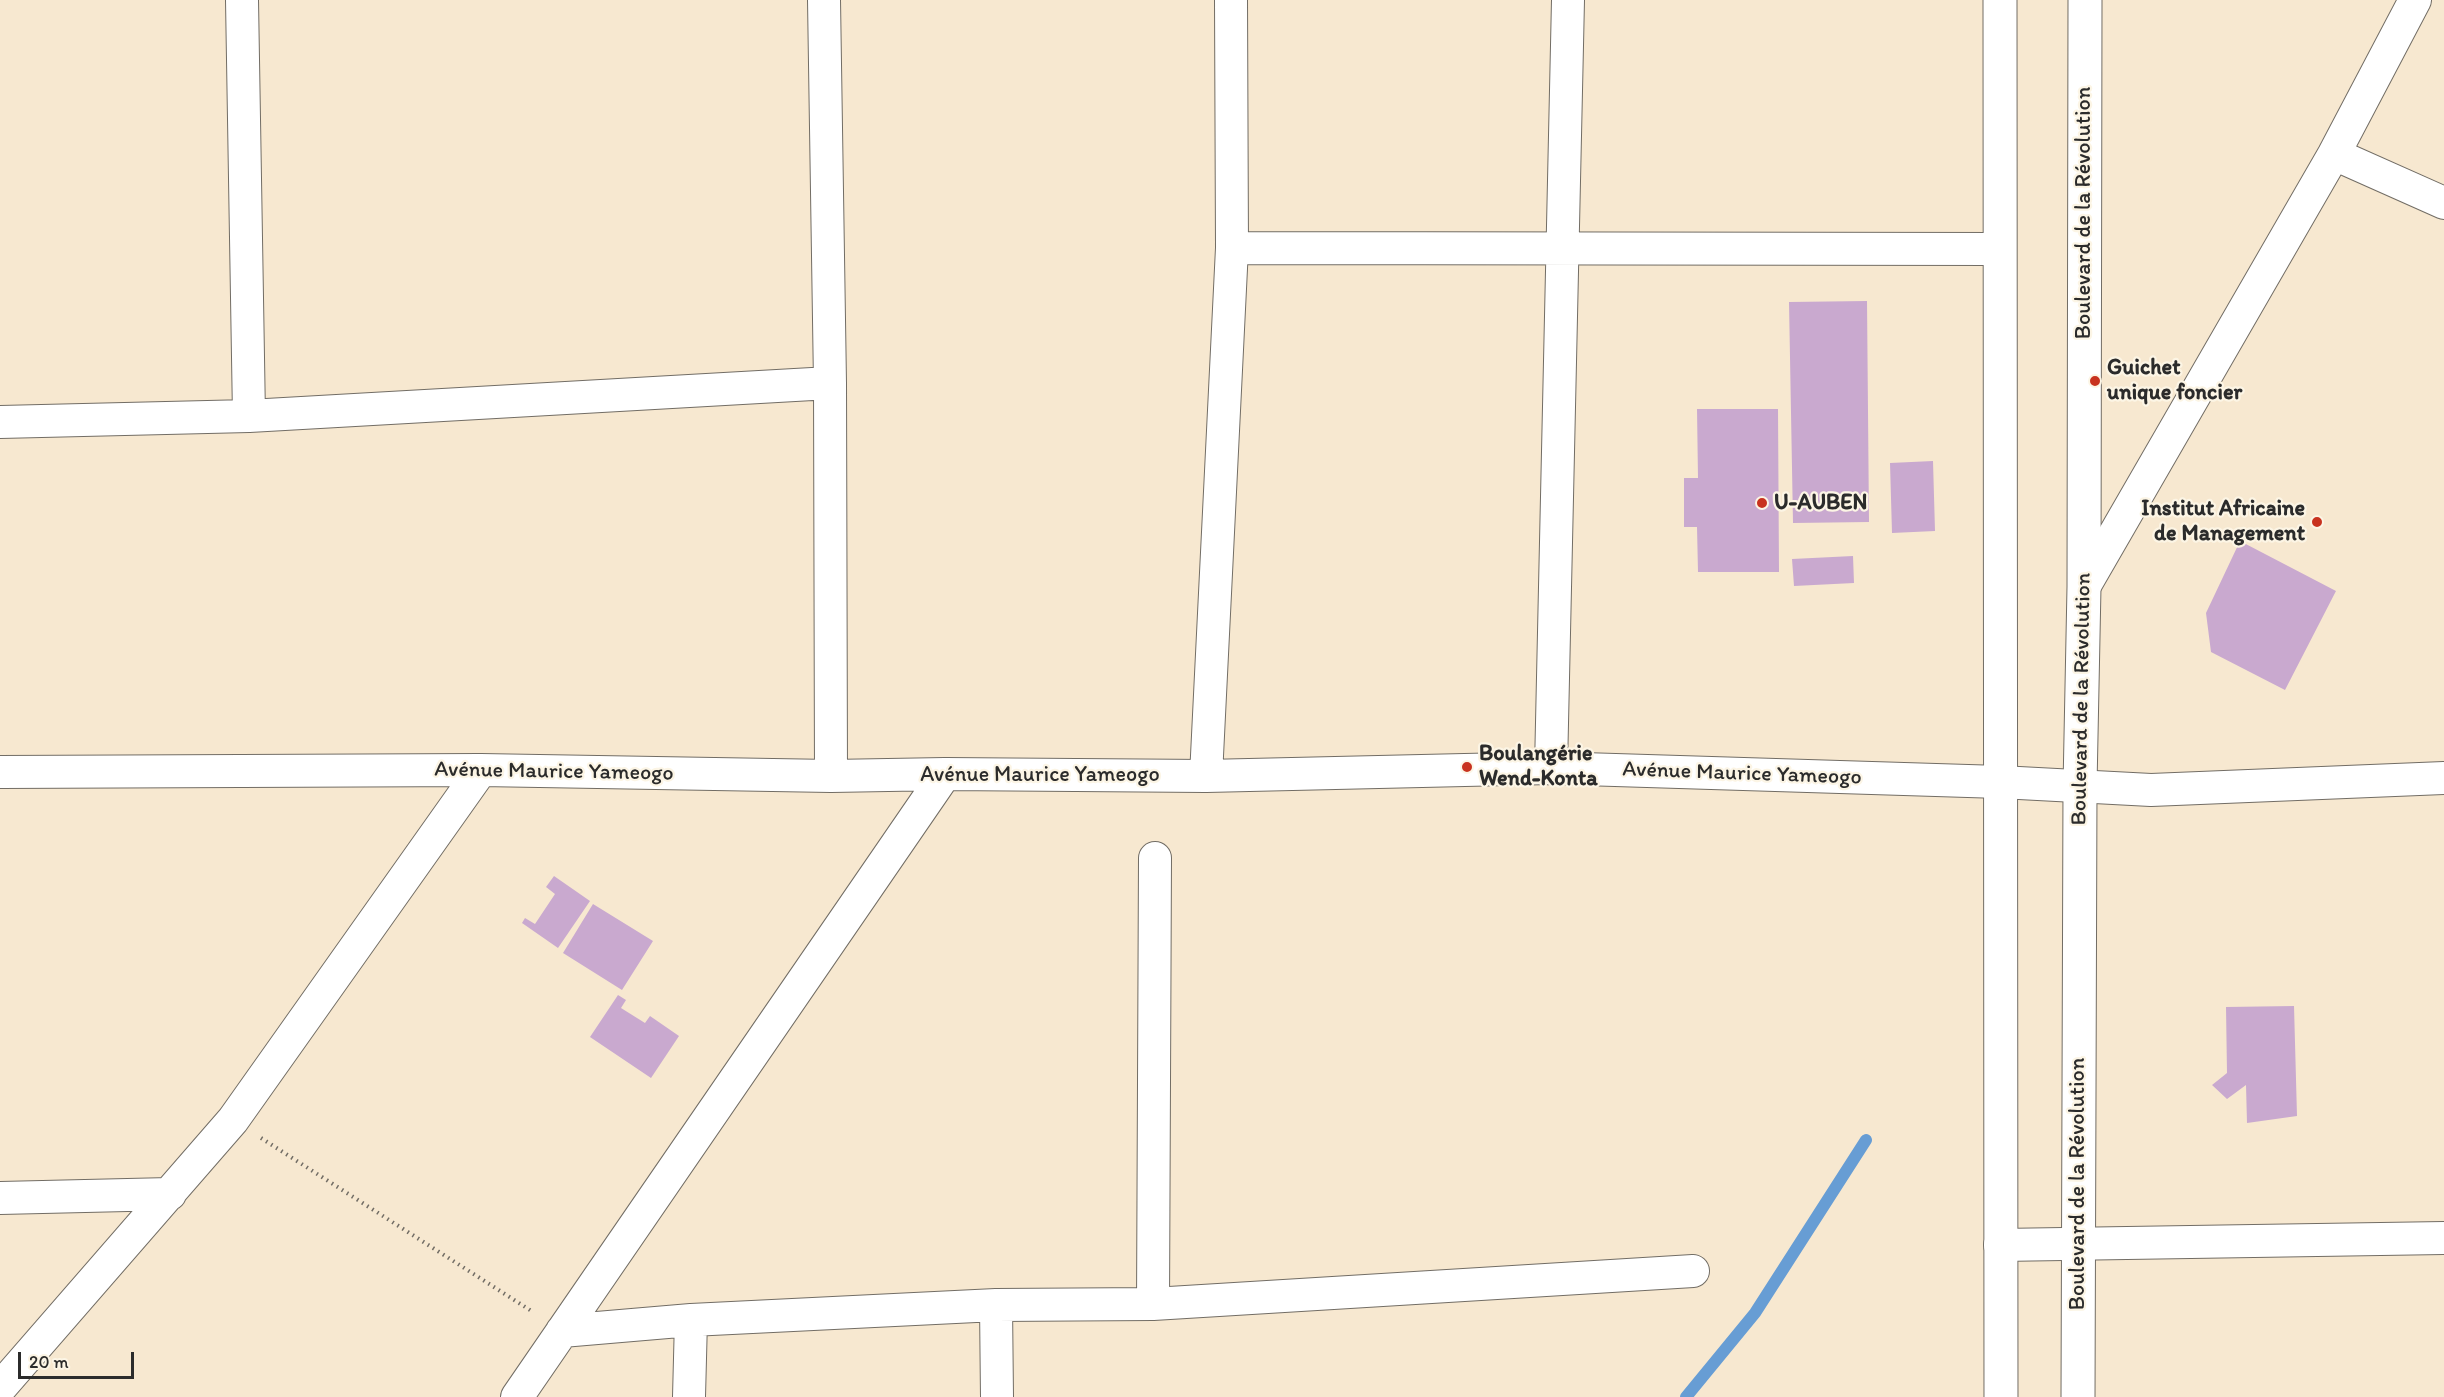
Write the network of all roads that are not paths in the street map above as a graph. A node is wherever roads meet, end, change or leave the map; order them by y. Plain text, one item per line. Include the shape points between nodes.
1 (242, 0) edge
2 (824, 0) edge
3 (1231, 0) edge
4 (1568, 0) edge
5 (2000, 0) edge
6 (2085, 0) edge
7 (2415, 0) edge
8 (2334, 154) junction
9 (2444, 203) edge
10 (1232, 248) junction
11 (1563, 249) junction
12 (2001, 249) junction
13 (830, 383) junction
14 (249, 416) junction
15 (0, 422) edge
16 (2084, 587) junction
17 (1551, 768) junction
18 (481, 770) junction
19 (0, 772) edge
20 (945, 774) junction
21 (831, 776) junction
22 (1206, 776) junction
23 (2444, 778) edge
24 (2000, 782) junction
25 (2080, 786) junction
26 (1155, 858) dead end
27 (170, 1194) junction
28 (0, 1198) edge
29 (2444, 1238) edge
30 (2077, 1244) junction
31 (2001, 1245) junction
32 (1693, 1272) dead end
33 (1153, 1304) junction
34 (996, 1305) junction
35 (691, 1320) junction
36 (562, 1331) junction
37 (0, 1388) edge
38 (517, 1397) edge
39 (689, 1397) edge
40 (997, 1397) edge
41 (2001, 1397) edge
42 (2078, 1397) edge

1 - 14 street
2 - 13 street
3 - 10 street
4 - 11 street
5 - 12 main road
6 - 16 main road, Boulevard de la Révolution
7 - 8 street
8 - 9 street
8 - 16 street
10 - 11 street
10 - 22 street
11 - 12 street
11 - 17 street
12 - 24 main road
13 - 14 street
13 - 21 street
14 - 15 street
16 - 25 main road, Boulevard de la Révolution
17 - 22 street, Avénue Maurice Yameogo
17 - 24 street, Avénue Maurice Yameogo
18 - 19 street, Avénue Maurice Yameogo
18 - 21 street, Avénue Maurice Yameogo
18 - 27 street via 233,1120
20 - 21 street, Avénue Maurice Yameogo
20 - 22 street, Avénue Maurice Yameogo
20 - 36 street
23 - 25 street, Avénue Maurice Yameogo via 2151,790
24 - 25 street, Avénue Maurice Yameogo
24 - 31 main road
25 - 30 main road, Boulevard de la Révolution
26 - 33 street
27 - 28 street
27 - 37 street
29 - 30 street
30 - 31 street
30 - 42 main road, Boulevard de la Révolution
31 - 41 main road
32 - 33 street
33 - 34 street
34 - 35 street
34 - 40 street
35 - 36 street
35 - 39 street
36 - 38 street

